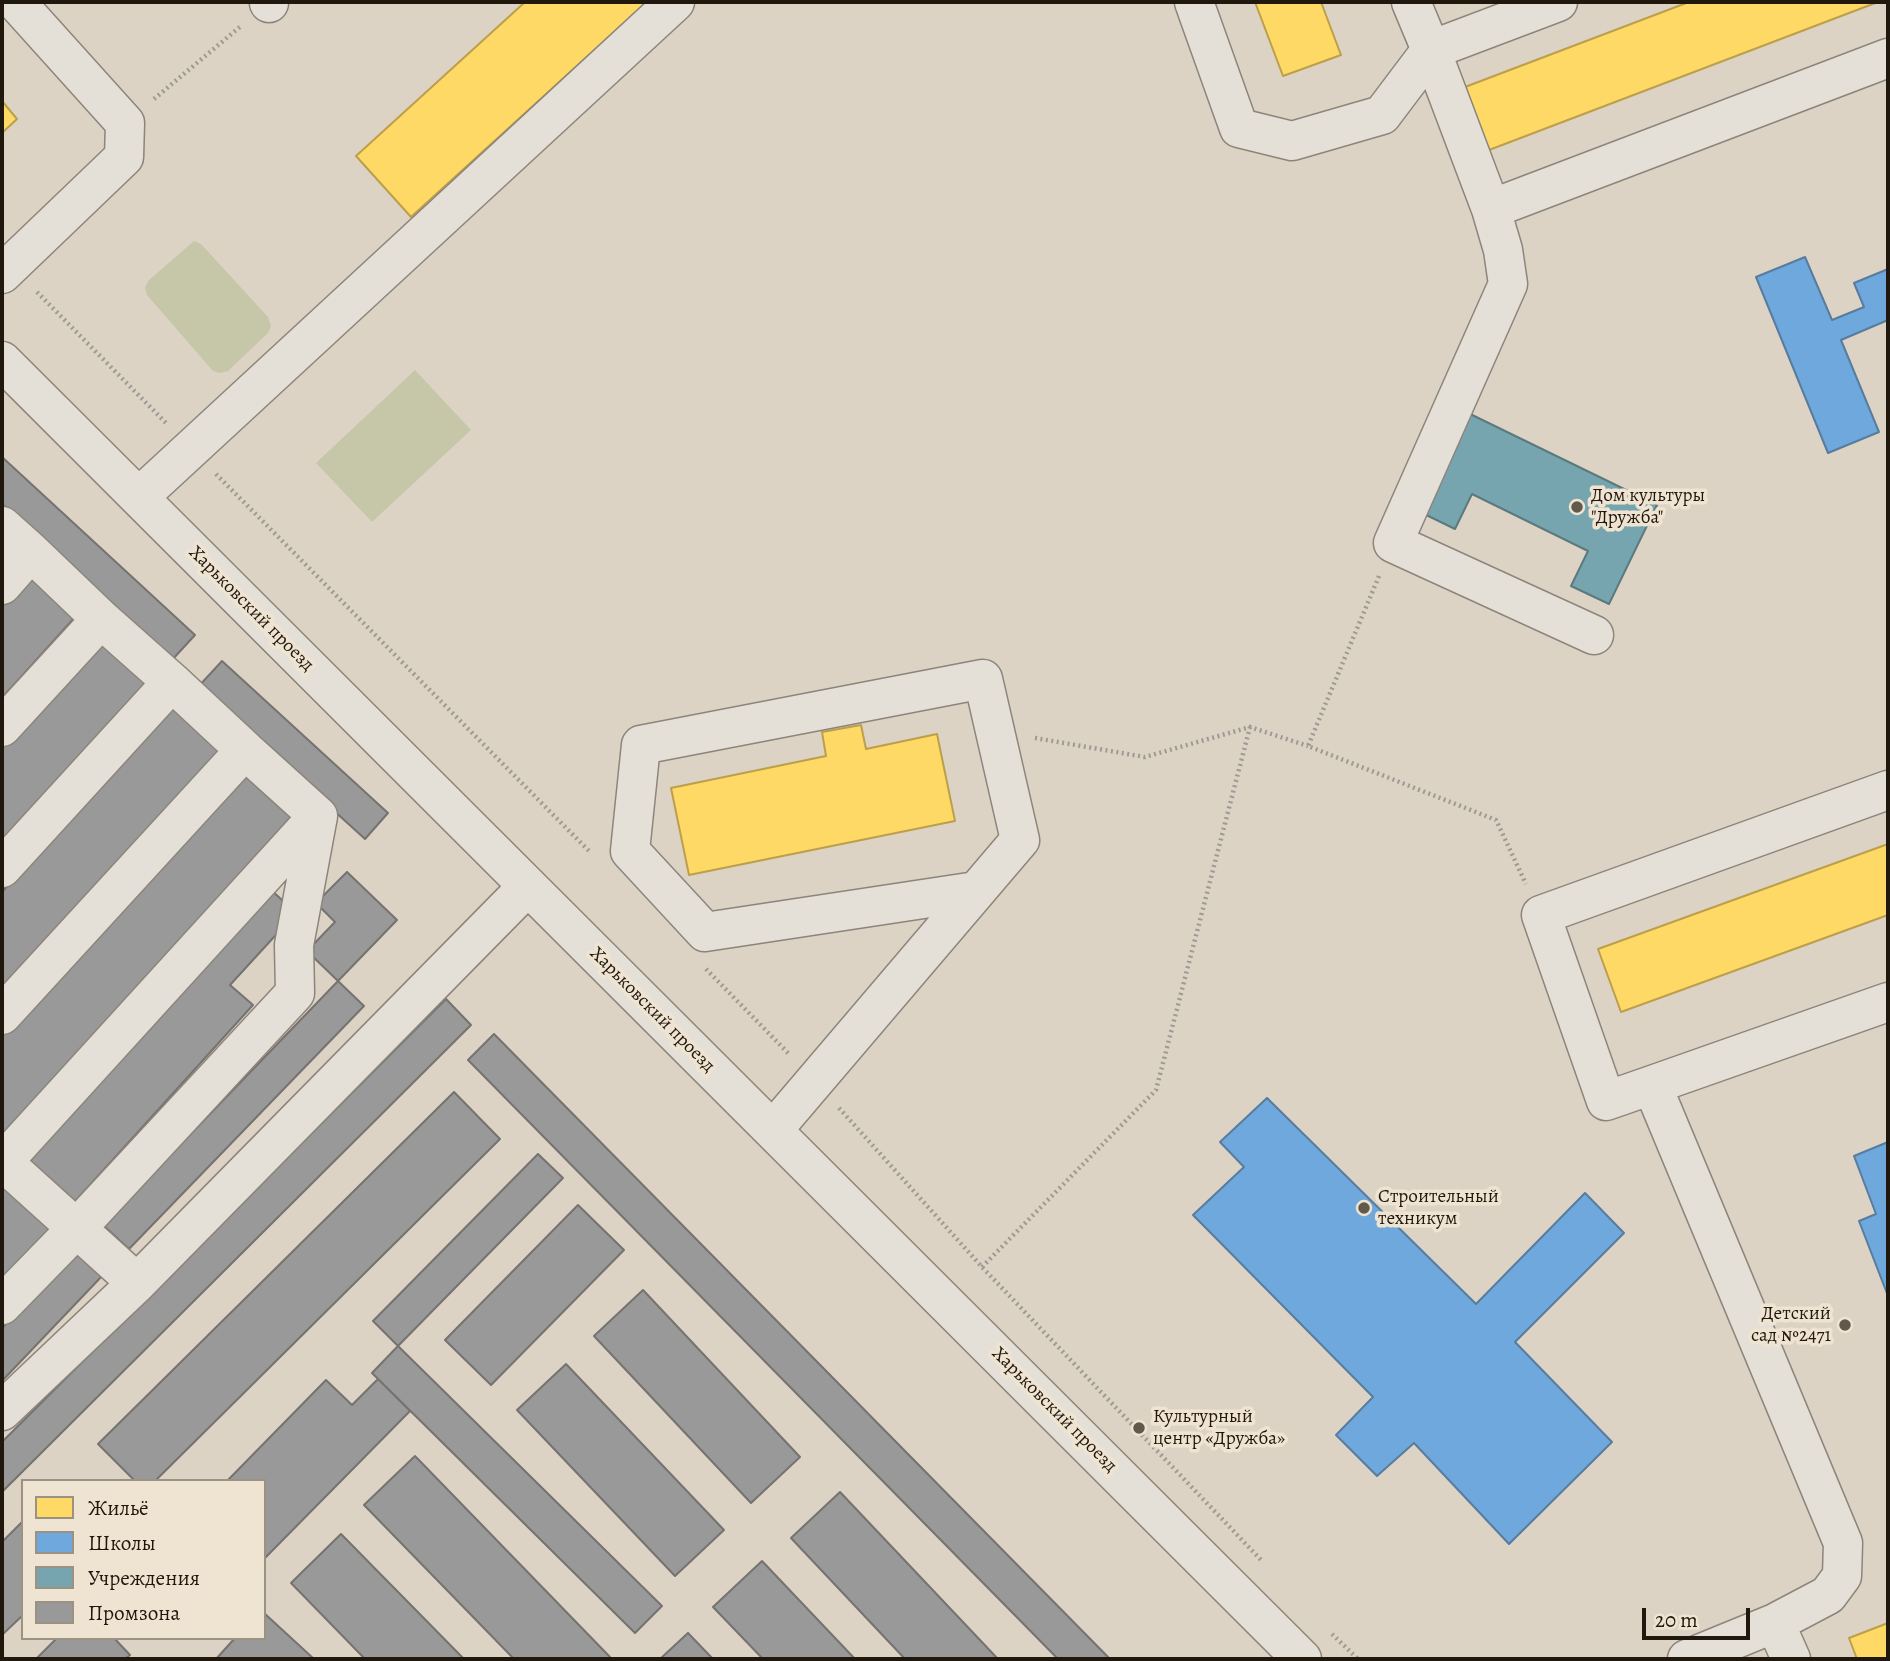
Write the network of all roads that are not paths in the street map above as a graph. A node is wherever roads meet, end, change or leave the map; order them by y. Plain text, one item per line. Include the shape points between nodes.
1 (16, 2) edge
2 (675, 2) edge
3 (1194, 2) edge
4 (1410, 2) edge
5 (1558, 2) edge
6 (1431, 50) junction
7 (1888, 58) edge
8 (1491, 209) junction
9 (6, 270) edge
10 (2, 361) edge
11 (139, 497) junction
12 (2, 526) edge
13 (31, 552) junction
14 (2, 585) edge
15 (101, 619) junction
16 (1594, 635) dead end
17 (172, 682) junction
18 (2, 727) edge
19 (245, 750) junction
20 (1888, 790) edge
21 (318, 817) junction
22 (2, 868) edge
23 (528, 886) junction
24 (976, 891) junction
25 (1888, 1002) edge
26 (2, 1015) edge
27 (1652, 1085) junction
28 (773, 1130) junction
29 (2, 1162) edge
30 (77, 1228) junction
31 (137, 1283) junction
32 (2, 1305) edge
33 (2, 1411) edge
34 (1775, 1623) junction
35 (1303, 1659) edge
36 (1687, 1659) edge
37 (1791, 1659) edge

1 - 9 street via 125,123 124,157
2 - 11 street
3 - 6 street via 1239,128 1293,141 1381,115
4 - 6 street
5 - 6 street
6 - 8 street
7 - 8 street
8 - 16 street via 1508,284 1393,543
10 - 11 street, Харьковский проезд
11 - 23 street, Харьковский проезд
12 - 13 street
13 - 14 street
13 - 15 street
15 - 17 street
15 - 18 street
17 - 19 street
17 - 22 street
19 - 21 street
19 - 26 street
20 - 27 street via 1541,915 1606,1101
21 - 29 street
21 - 30 street via 294,945 295,993
23 - 28 street, Харьковский проезд
23 - 31 street
24 - 24 street via 1020,840 983,679 641,745 630,851 705,932
24 - 28 street
25 - 27 street
27 - 34 street via 1843,1543 1842,1576 1828,1595
28 - 35 street, Харьковский проезд
29 - 30 street
30 - 31 street
30 - 32 street
31 - 33 street
34 - 36 street
34 - 37 street

